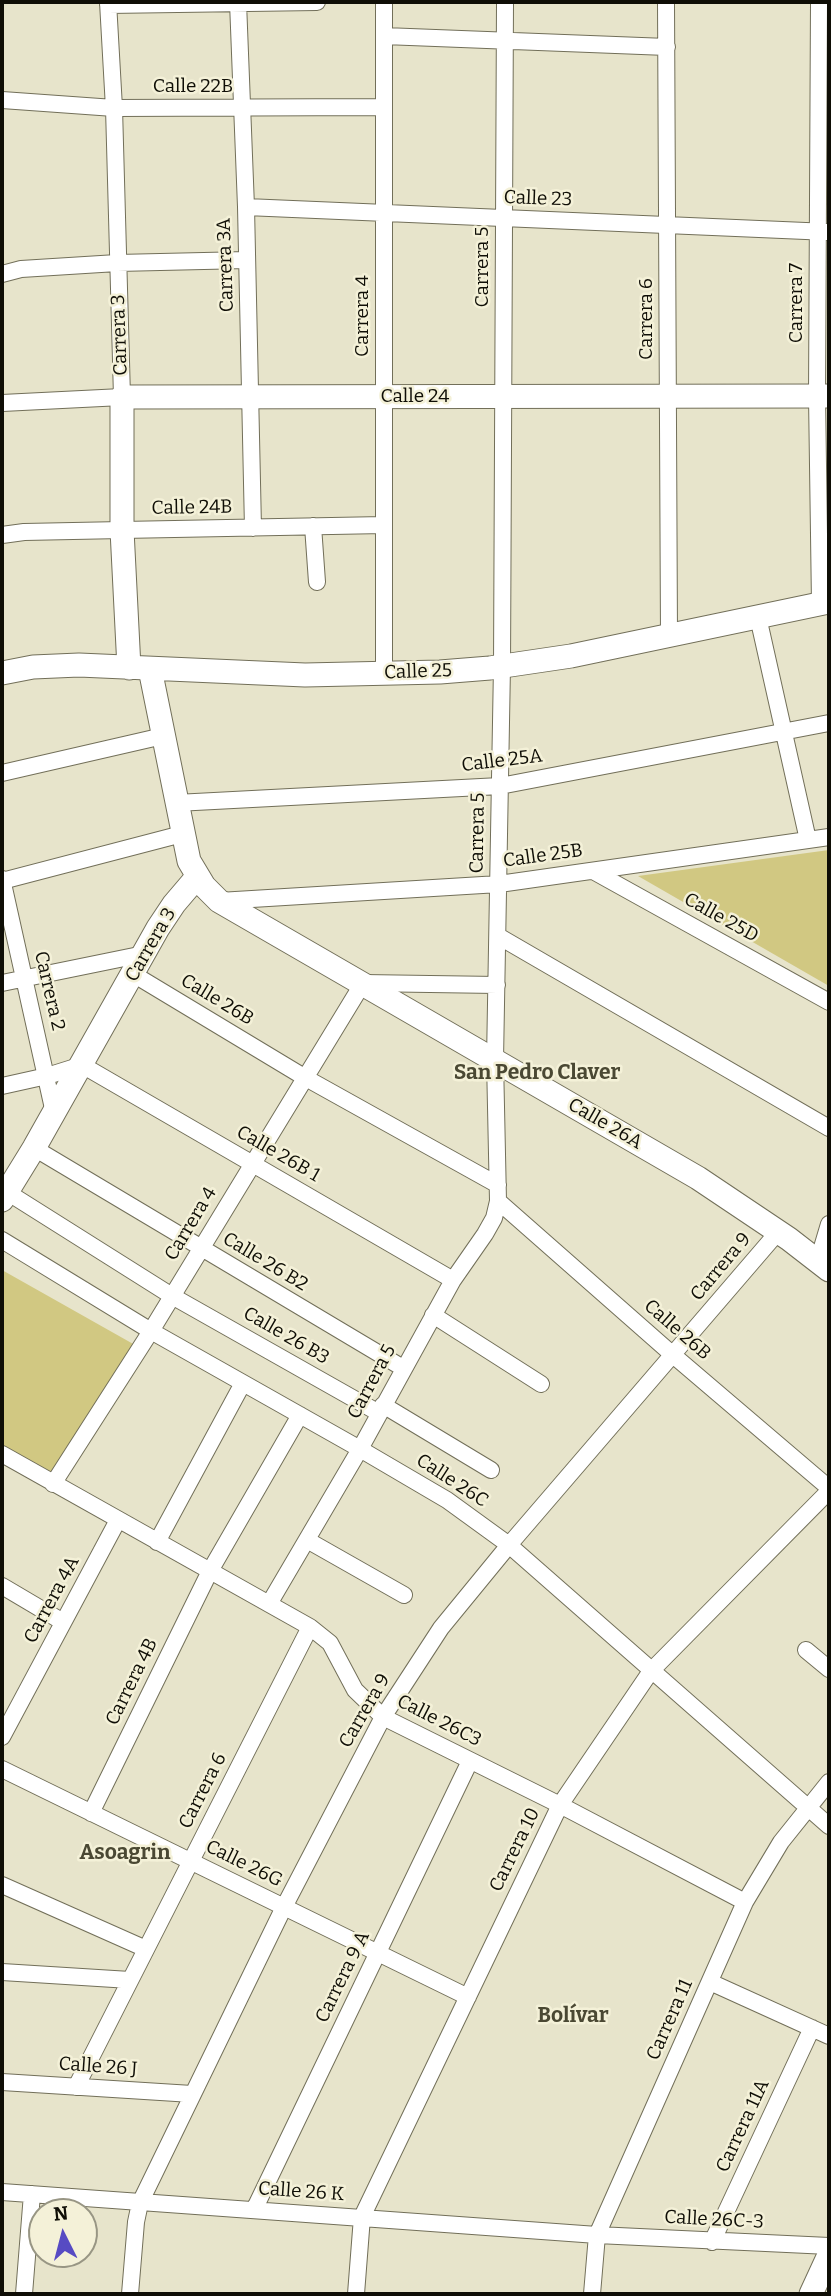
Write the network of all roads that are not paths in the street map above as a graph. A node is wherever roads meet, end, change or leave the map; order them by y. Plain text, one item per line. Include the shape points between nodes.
1 (238, 2) edge
2 (317, 2) edge
3 (384, 2) edge
4 (505, 2) edge
5 (666, 2) edge
6 (818, 2) edge
7 (108, 3) edge
8 (384, 36) junction
9 (505, 40) junction
10 (667, 47) junction
11 (824, 55) edge
12 (2, 100) edge
13 (384, 107) junction
14 (114, 108) junction
15 (243, 108) junction
16 (246, 207) junction
17 (384, 213) junction
18 (504, 218) junction
19 (667, 225) junction
20 (824, 231) edge
21 (247, 260) junction
22 (117, 263) junction
23 (2, 274) edge
24 (503, 396) junction
25 (668, 396) junction
26 (823, 396) edge
27 (122, 397) junction
28 (251, 397) junction
29 (384, 397) junction
30 (2, 402) edge
31 (384, 525) junction
32 (313, 526) junction
33 (253, 528) junction
34 (122, 530) junction
35 (2, 535) edge
36 (317, 582) dead end
37 (825, 603) edge
38 (758, 617) junction
39 (669, 636) junction
40 (502, 666) junction
41 (140, 669) junction
42 (2, 673) edge
43 (384, 673) junction
44 (829, 723) edge
45 (782, 731) junction
46 (163, 736) junction
47 (2, 773) edge
48 (500, 786) junction
49 (176, 803) junction
50 (182, 834) junction
51 (829, 837) edge
52 (808, 840) junction
53 (593, 871) junction
54 (197, 877) junction
55 (2, 880) edge
56 (499, 884) junction
57 (219, 901) junction
58 (498, 936) junction
59 (139, 964) junction
60 (25, 979) junction
61 (2, 983) edge
62 (363, 983) junction
63 (497, 985) junction
64 (829, 1002) edge
65 (495, 1060) junction
66 (82, 1065) junction
67 (47, 1076) junction
68 (304, 1076) junction
69 (2, 1086) edge
70 (54, 1113) junction
71 (829, 1128) edge
72 (34, 1148) junction
73 (253, 1163) junction
74 (498, 1193) junction
75 (3, 1195) edge
76 (829, 1224) edge
77 (778, 1232) junction
78 (2, 1240) edge
79 (201, 1248) junction
80 (823, 1265) edge
81 (453, 1280) junction
82 (172, 1296) junction
83 (433, 1315) junction
84 (151, 1331) junction
85 (673, 1355) junction
86 (403, 1368) junction
87 (243, 1383) junction
88 (541, 1384) dead end
89 (381, 1409) junction
90 (300, 1415) junction
91 (360, 1449) junction
92 (2, 1454) edge
93 (491, 1470) dead end
94 (53, 1484) junction
95 (829, 1489) edge
96 (118, 1520) junction
97 (307, 1540) junction
98 (157, 1542) junction
99 (509, 1545) junction
100 (210, 1571) junction
101 (2, 1586) edge
102 (404, 1595) dead end
103 (269, 1604) junction
104 (64, 1622) junction
105 (310, 1627) junction
106 (806, 1650) dead end
107 (829, 1669) edge
108 (651, 1671) junction
109 (383, 1717) junction
110 (2, 1737) edge
111 (470, 1761) junction
112 (2, 1769) edge
113 (829, 1782) edge
114 (559, 1805) junction
115 (808, 1808) junction
116 (91, 1813) junction
117 (829, 1826) edge
118 (191, 1861) junction
119 (2, 1885) edge
120 (745, 1902) junction
121 (284, 1907) junction
122 (146, 1950) junction
123 (378, 1953) junction
124 (2, 1972) edge
125 (130, 1980) junction
126 (710, 1982) junction
127 (468, 1997) junction
128 (812, 2028) junction
129 (829, 2036) edge
130 (2, 2082) edge
131 (76, 2087) junction
132 (192, 2094) junction
133 (2, 2192) edge
134 (32, 2194) junction
135 (140, 2203) junction
136 (254, 2210) junction
137 (362, 2217) junction
138 (597, 2235) junction
139 (712, 2242) junction
140 (828, 2256) edge
141 (24, 2294) edge
142 (130, 2294) edge
143 (356, 2294) edge
144 (592, 2294) edge
145 (811, 2294) edge

1 - 2 street
1 - 7 street
1 - 15 street, Carrera 3A
3 - 8 street, Carrera 4
4 - 9 street, Carrera 5
5 - 10 street, Carrera 6
6 - 11 street, Carrera 7
7 - 14 street, Carrera 3
8 - 9 street
8 - 13 street, Carrera 4
9 - 10 street
9 - 18 street, Carrera 5
10 - 19 street, Carrera 6
11 - 20 street, Carrera 7
12 - 14 street, Calle 22B
13 - 15 street, Calle 22B
13 - 17 street, Carrera 4
14 - 15 street, Calle 22B
14 - 22 street, Carrera 3
15 - 16 street, Carrera 3A
16 - 17 street, Calle 23
16 - 21 street, Carrera 3A
17 - 18 street, Calle 23
17 - 29 street, Carrera 4
18 - 19 street, Calle 23
18 - 24 street, Carrera 5
19 - 20 street, Calle 23
19 - 25 street, Carrera 6
20 - 26 street, Carrera 7
21 - 22 street
21 - 28 street, Carrera 3A
22 - 23 street
22 - 27 street, Carrera 3
24 - 25 street, Calle 24
24 - 29 street, Calle 24
24 - 40 street, Carrera 5
25 - 26 street, Calle 24
25 - 39 street, Carrera 6
26 - 37 street, Carrera 7
27 - 28 street, Calle 24
27 - 30 street, Calle 24
27 - 34 street, Carrera 3
28 - 29 street, Calle 24
28 - 33 street, Carrera 3A
29 - 31 street, Carrera 4
31 - 32 street, Calle 24B
31 - 43 street, Carrera 4
32 - 33 street, Calle 24B
32 - 36 street
33 - 34 street, Calle 24B
34 - 35 street, Calle 24B
34 - 41 street, Carrera 3
37 - 38 street, Calle 25
38 - 39 street, Calle 25
38 - 45 street
39 - 40 street, Calle 25
40 - 43 street, Calle 25
40 - 48 street, Carrera 5
41 - 42 street, Calle 25 via 55,665
41 - 43 street, Calle 25
41 - 46 street, Carrera 3
44 - 45 street, Calle 25A
45 - 48 street, Calle 25A
45 - 52 street
46 - 47 street
46 - 49 street, Carrera 3
48 - 49 street, Calle 25A
48 - 56 street, Carrera 5
49 - 50 street, Carrera 3
50 - 54 street, Carrera 3
50 - 55 street
51 - 52 street, Calle 25B
52 - 53 street, Calle 25B
53 - 56 street, Calle 25B
53 - 64 street, Calle 25D
54 - 57 street, Calle 26A
54 - 59 street, Carrera 3 via 174,904
55 - 60 street, Carrera 2
56 - 57 street, Calle 25B
56 - 58 street, Carrera 5
57 - 62 street, Calle 26A
58 - 63 street, Carrera 5
58 - 71 street
59 - 60 street
59 - 66 street, Carrera 3
59 - 68 street, Calle 26B
60 - 61 street
60 - 67 street, Carrera 2
62 - 63 street
62 - 65 street, Calle 26A
62 - 68 street, Carrera 4
63 - 65 street, Carrera 5
65 - 74 street, Carrera 5
65 - 77 street, Calle 26A via 698,1178
66 - 67 street
66 - 70 street, Carrera 3
66 - 73 street, Calle 26B 1
67 - 69 street
67 - 70 street, Carrera 2
68 - 73 street, Carrera 4
68 - 74 street, Calle 26B
70 - 72 street, Carrera 3
72 - 75 street, Carrera 3
72 - 79 street, Calle 26 B2
73 - 79 street, Carrera 4
73 - 81 street, Calle 26B 1
74 - 81 street, Carrera 5 via 494,1219
74 - 85 street, Calle 26B
75 - 82 street
76 - 80 street
77 - 80 street, Calle 26A
77 - 85 street, Carrera 9
78 - 84 street, Calle 26C
79 - 82 street, Carrera 4
79 - 86 street, Calle 26 B2
81 - 83 street, Carrera 5
82 - 84 street, Carrera 4
82 - 89 street, Calle 26 B3
83 - 86 street, Carrera 5
83 - 88 street
84 - 87 street, Calle 26C
84 - 94 street, Carrera 4
85 - 95 street, Calle 26B
85 - 99 street, Carrera 9
86 - 89 street, Carrera 5
87 - 90 street, Calle 26C
87 - 98 street
89 - 91 street, Carrera 5
89 - 93 street, Calle 26 B3
90 - 91 street, Calle 26C
90 - 100 street, Carrera 4B
91 - 97 street, Carrera 5
91 - 99 street, Calle 26C via 446,1500
92 - 94 street, Calle 26C3
94 - 96 street, Calle 26C3
95 - 108 street, Carrera 10
96 - 98 street, Calle 26C3
96 - 104 street, Carrera 4A
97 - 102 street
97 - 103 street, Carrera 5
98 - 100 street, Calle 26C3
99 - 108 street, Calle 26C
99 - 109 street, Carrera 9 via 441,1628
100 - 103 street, Calle 26C3
100 - 116 street, Carrera 4B
101 - 104 street
103 - 105 street, Calle 26C3
104 - 110 street, Carrera 4A
105 - 109 street, Calle 26C3 via 330,1643 355,1690
105 - 118 street, Carrera 6
106 - 107 street
108 - 114 street, Carrera 10
108 - 115 street, Calle 26C
109 - 111 street, Calle 26C3
109 - 121 street, Carrera 9
111 - 114 street, Calle 26C3
111 - 123 street, Carrera 9 A
112 - 116 street, Calle 26G
113 - 115 street, Carrera 11
114 - 120 street, Calle 26C3
114 - 127 street, Carrera 10
115 - 117 street, Calle 26C
115 - 120 street, Carrera 11
116 - 118 street, Calle 26G
118 - 121 street, Calle 26G
118 - 122 street, Carrera 6
119 - 122 street
120 - 126 street, Carrera 11
121 - 123 street, Calle 26G
121 - 132 street, Carrera 9
122 - 125 street, Carrera 6
123 - 127 street, Calle 26G
123 - 136 street, Carrera 9 A
124 - 125 street
125 - 131 street, Carrera 6
126 - 128 street
126 - 138 street, Carrera 11
127 - 137 street, Carrera 10
128 - 129 street
128 - 139 street, Carrera 11A
130 - 131 street, Calle 26 J
131 - 132 street, Calle 26 J
132 - 135 street, Carrera 9
133 - 134 street, Calle 26 K
134 - 135 street, Calle 26 K
134 - 141 street
135 - 136 street, Calle 26 K
135 - 142 street, Carrera 9
136 - 137 street, Calle 26 K
137 - 138 street, Calle 26 K
137 - 143 street, Carrera 10
138 - 139 street, Calle 26C-3
138 - 144 street, Carrera 11
139 - 140 street, Calle 26C-3
140 - 145 street

